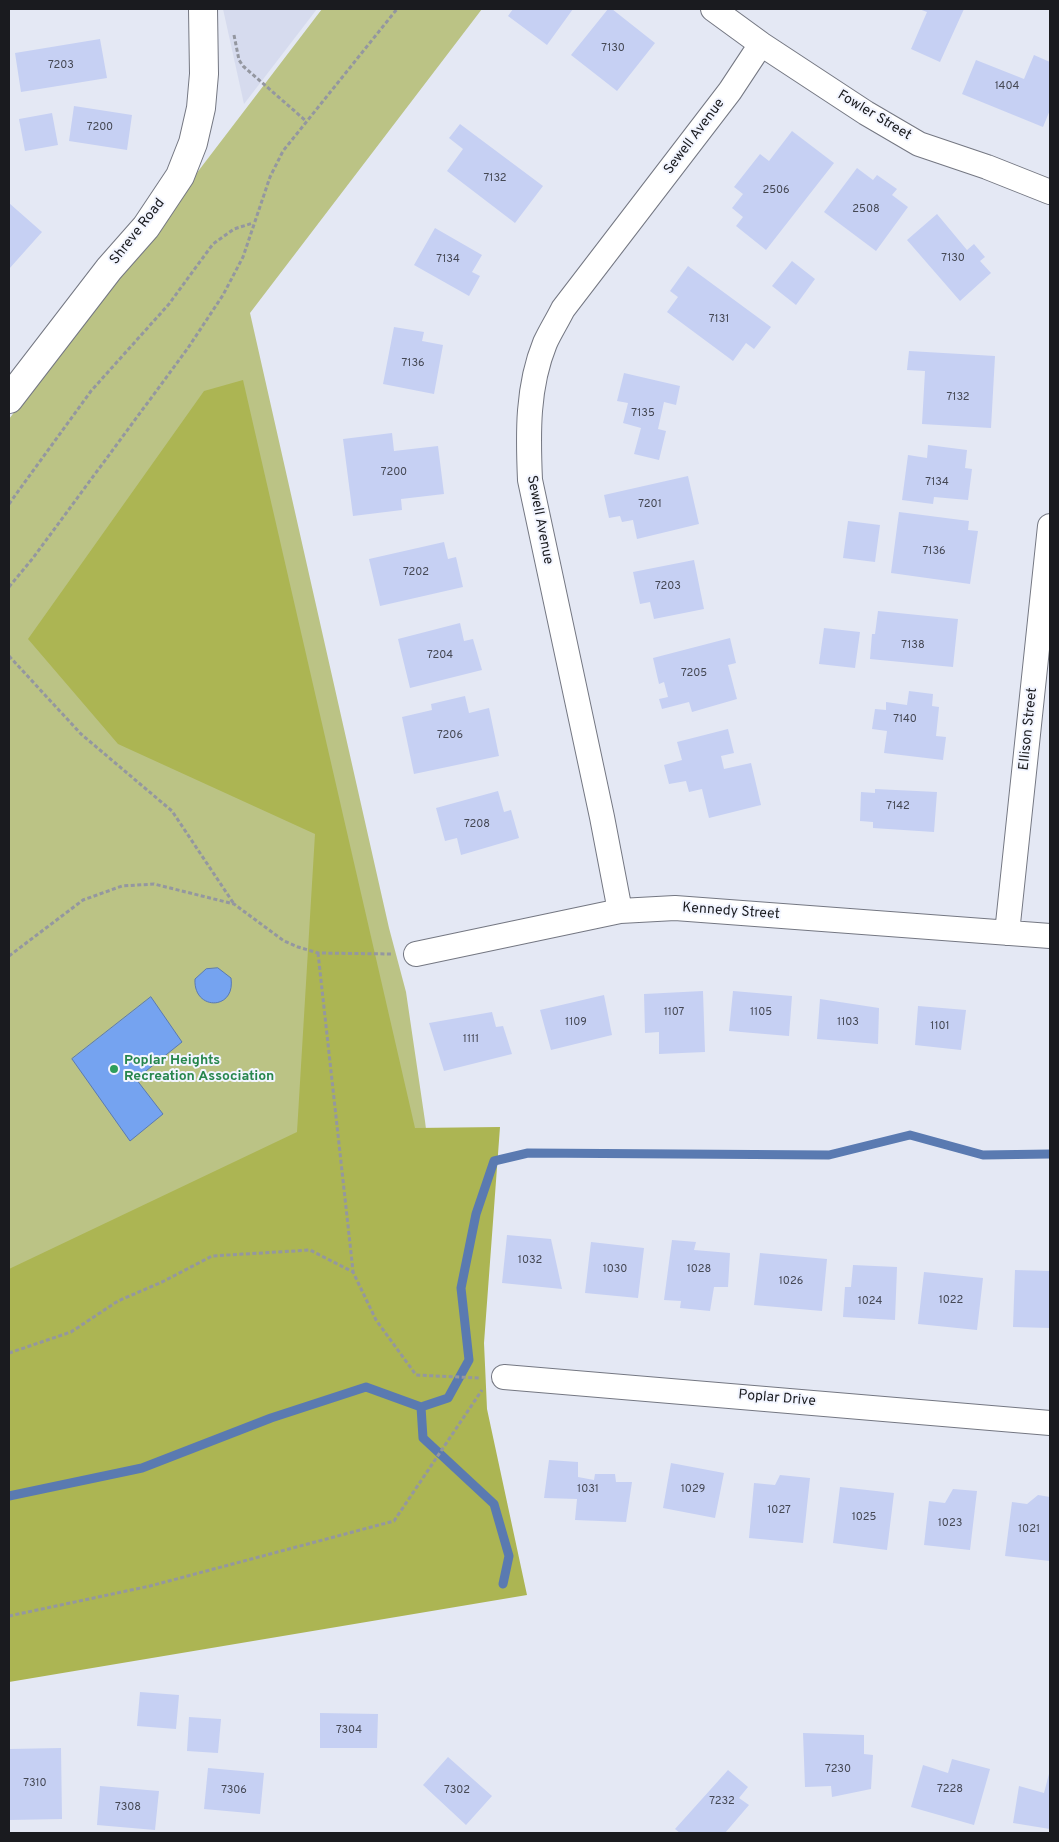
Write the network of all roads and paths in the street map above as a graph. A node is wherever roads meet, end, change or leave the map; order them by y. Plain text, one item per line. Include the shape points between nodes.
1 (203, 9) edge
2 (397, 9) edge
3 (713, 9) edge
4 (233, 33) dead end
5 (761, 44) junction
6 (306, 121) junction
7 (1050, 192) edge
8 (254, 223) junction
9 (9, 399) edge
10 (9, 504) edge
11 (1050, 526) edge
12 (9, 587) edge
13 (9, 656) edge
14 (234, 904) junction
15 (620, 911) junction
16 (1007, 933) junction
17 (1050, 936) edge
18 (318, 953) junction
19 (416, 954) joint
20 (9, 956) edge
21 (353, 1272) junction
22 (9, 1353) edge
23 (477, 1378) dead end
24 (495, 1381) joint
25 (1050, 1423) edge
26 (9, 1616) edge

1 - 9 main road, Shreve Road via 201,108 193,143 180,176 146,227 109,269
2 - 6 path
3 - 5 street, Fowler Street
4 - 6 path via 243,66
5 - 7 street, Fowler Street via 919,144
5 - 15 street, Sewell Avenue via 730,91 563,309 545,344 533,382 528,432 530,480
6 - 8 path via 277,162
8 - 10 path via 234,229 213,244 169,304 91,391
8 - 12 path via 243,257 223,295 188,348
11 - 16 street, Ellison Street
13 - 14 path via 81,734 172,811
14 - 18 path via 284,940
14 - 20 path via 154,884 122,886 83,900
15 - 16 street, Kennedy Street via 675,908
15 - 19 street, Kennedy Street
16 - 17 street, Kennedy Street
18 - 19 path
18 - 21 path
21 - 22 path via 310,1250 212,1256 118,1301 71,1332
21 - 23 path via 376,1320 416,1375
24 - 25 street, Poplar Drive
24 - 26 path via 394,1520 150,1586

